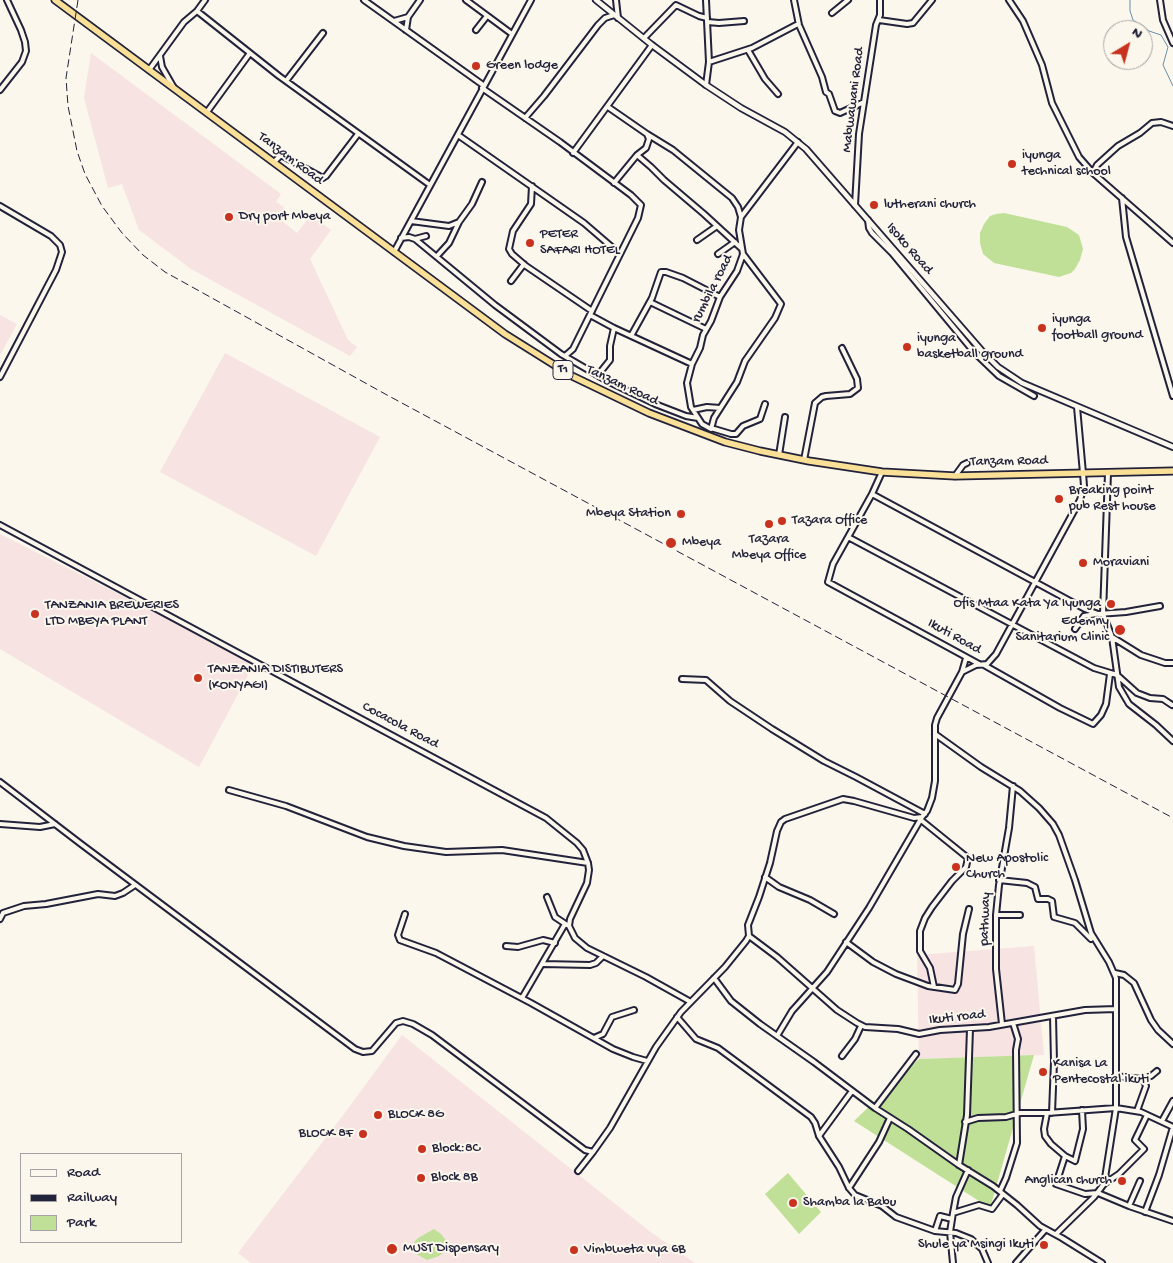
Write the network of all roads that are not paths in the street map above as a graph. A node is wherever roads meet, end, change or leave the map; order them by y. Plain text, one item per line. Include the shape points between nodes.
1 (7, 0) edge
2 (55, 0) edge
3 (205, 0) edge
4 (364, 0) edge
5 (420, 0) edge
6 (466, 0) edge
7 (530, 0) edge
8 (596, 0) edge
9 (616, 0) edge
10 (706, 0) edge
11 (794, 0) edge
12 (848, 0) edge
13 (880, 0) edge
14 (932, 0) edge
15 (1009, 0) edge
16 (1160, 0) edge
17 (197, 11) junction
18 (832, 13) dead end
19 (487, 16) junction
20 (616, 16) junction
21 (408, 17) junction
22 (708, 20) junction
23 (878, 20) junction
24 (394, 21) junction
25 (744, 21) dead end
26 (798, 24) junction
27 (406, 30) junction
28 (476, 30) dead end
29 (323, 32) dead end
30 (512, 34) junction
31 (644, 38) junction
32 (1173, 42) edge
33 (652, 45) junction
34 (748, 50) junction
35 (250, 53) junction
36 (160, 55) junction
37 (709, 62) junction
38 (149, 71) junction
39 (286, 81) junction
40 (706, 85) junction
41 (482, 86) junction
42 (0, 90) edge
43 (176, 90) junction
44 (778, 94) dead end
45 (864, 102) junction
46 (608, 107) junction
47 (207, 112) junction
48 (525, 118) junction
49 (1173, 126) edge
50 (358, 134) junction
51 (647, 134) junction
52 (458, 135) junction
53 (798, 142) junction
54 (573, 153) junction
55 (637, 155) junction
56 (274, 162) junction
57 (1093, 173) junction
58 (482, 182) dead end
59 (614, 183) junction
60 (430, 185) junction
61 (532, 186) junction
62 (1122, 198) junction
63 (855, 205) junction
64 (0, 206) edge
65 (741, 217) junction
66 (868, 220) junction
67 (411, 221) junction
68 (459, 222) junction
69 (717, 226) junction
70 (426, 236) dead end
71 (402, 238) junction
72 (415, 239) junction
73 (697, 240) dead end
74 (735, 242) junction
75 (1173, 243) edge
76 (394, 252) junction
77 (743, 252) junction
78 (620, 254) junction
79 (718, 254) dead end
80 (437, 256) junction
81 (524, 264) junction
82 (511, 281) dead end
83 (720, 297) junction
84 (650, 302) junction
85 (591, 313) junction
86 (614, 328) junction
87 (706, 329) junction
88 (631, 336) junction
89 (842, 348) dead end
90 (573, 349) junction
91 (565, 356) junction
92 (574, 360) junction
93 (692, 364) junction
94 (598, 375) junction
95 (0, 377) edge
96 (1034, 396) dead end
97 (1173, 396) edge
98 (765, 404) dead end
99 (1077, 407) junction
100 (720, 408) junction
101 (693, 410) junction
102 (785, 417) dead end
103 (698, 418) junction
104 (711, 429) junction
105 (713, 437) junction
106 (1173, 447) edge
107 (779, 455) junction
108 (804, 460) junction
109 (967, 463) dead end
110 (1173, 471) edge
111 (882, 472) junction
112 (1084, 473) junction
113 (1108, 473) junction
114 (955, 476) junction
115 (872, 494) junction
116 (0, 525) edge
117 (848, 537) junction
118 (1035, 582) junction
119 (1160, 606) dead end
120 (1098, 614) junction
121 (1103, 614) junction
122 (1013, 624) junction
123 (1075, 628) dead end
124 (1112, 637) junction
125 (966, 658) junction
126 (1173, 663) edge
127 (982, 665) junction
128 (962, 672) junction
129 (1110, 674) junction
130 (1117, 675) junction
131 (682, 679) dead end
132 (1172, 705) edge
133 (936, 734) junction
134 (1173, 741) edge
135 (0, 782) edge
136 (1013, 786) junction
137 (228, 790) dead end
138 (922, 817) junction
139 (0, 824) edge
140 (55, 824) junction
141 (588, 862) junction
142 (765, 877) junction
143 (999, 880) junction
144 (136, 885) junction
145 (548, 897) dead end
146 (968, 909) dead end
147 (405, 914) dead end
148 (834, 914) dead end
149 (996, 915) junction
150 (1020, 915) dead end
151 (0, 919) edge
152 (567, 925) junction
153 (749, 936) junction
154 (1091, 939) dead end
155 (846, 942) junction
156 (554, 943) junction
157 (506, 946) dead end
158 (603, 956) junction
159 (543, 964) junction
160 (1115, 973) junction
161 (714, 978) junction
162 (934, 987) junction
163 (812, 989) junction
164 (522, 998) junction
165 (689, 1001) junction
166 (1116, 1008) junction
167 (634, 1010) dead end
168 (1053, 1016) junction
169 (677, 1017) junction
170 (1013, 1023) junction
171 (1002, 1024) junction
172 (861, 1026) junction
173 (970, 1028) junction
174 (777, 1036) junction
175 (594, 1038) junction
176 (1173, 1044) edge
177 (916, 1054) dead end
178 (842, 1056) dead end
179 (647, 1061) junction
180 (1157, 1071) dead end
181 (1115, 1076) junction
182 (1143, 1079) junction
183 (852, 1091) junction
184 (1173, 1102) edge
185 (875, 1108) junction
186 (1116, 1108) junction
187 (1082, 1110) junction
188 (1137, 1111) junction
189 (1050, 1113) junction
190 (1147, 1114) junction
191 (1015, 1115) junction
192 (890, 1118) junction
193 (1162, 1121) junction
194 (966, 1122) junction
195 (819, 1136) junction
196 (593, 1152) junction
197 (1065, 1156) junction
198 (959, 1165) junction
199 (968, 1170) junction
200 (578, 1171) dead end
201 (1140, 1181) dead end
202 (1104, 1184) junction
203 (849, 1188) junction
204 (1002, 1192) junction
205 (1098, 1193) junction
206 (1129, 1206) junction
207 (1145, 1212) junction
208 (953, 1213) junction
209 (952, 1219) junction
210 (1173, 1221) edge
211 (935, 1230) junction
212 (1045, 1230) junction
213 (950, 1232) junction
214 (1056, 1234) junction
215 (953, 1263) edge
216 (988, 1263) edge
217 (1016, 1263) edge
218 (1102, 1263) edge

1 - 42 street via 21,30 26,51 22,62
2 - 38 highway, Tanzam Road / T1
3 - 17 street
4 - 24 street
5 - 21 street
6 - 19 street
7 - 30 street
8 - 20 street, Isoko Road
9 - 20 street
10 - 22 street
11 - 26 street
12 - 18 street
13 - 23 street, Mabwawani Road
14 - 23 street via 913,23
15 - 57 street via 1023,21 1060,120 1079,157
16 - 32 street via 1163,20
17 - 35 street
17 - 36 street via 187,19
19 - 28 street
19 - 30 street
20 - 31 street, Isoko Road
20 - 48 street via 605,18 598,25
21 - 24 street
21 - 27 street
22 - 25 street via 720,23
22 - 31 street via 676,4
22 - 37 street
23 - 45 street, Mabwawani Road
24 - 27 street
26 - 34 street
26 - 45 street via 836,112
27 - 41 street
29 - 39 street
30 - 41 street
31 - 33 street, Isoko Road
33 - 40 street, Isoko Road
33 - 46 street
34 - 37 street
34 - 44 street
35 - 39 street
35 - 47 street
36 - 38 street
36 - 43 street via 162,68
37 - 40 street
38 - 43 highway, Tanzam Road / T1
39 - 50 street
40 - 53 street, Isoko Road
41 - 48 street
41 - 52 street
43 - 47 highway, Tanzam Road / T1
45 - 63 street, Mabwawani Road
46 - 51 street, rumbila road
46 - 54 street
47 - 56 highway, Tanzam Road / T1
48 - 54 street
49 - 57 street via 1152,122 1118,146 1097,165
50 - 56 street via 323,178 281,155
50 - 60 street
51 - 55 street via 647,146
51 - 65 street, rumbila road via 673,150 732,198
52 - 60 street
52 - 61 street
53 - 63 street, Isoko Road
53 - 65 street
54 - 59 street
55 - 59 street
55 - 69 street
56 - 76 highway, Tanzam Road / T1
57 - 62 street
58 - 68 street
59 - 78 street via 641,205
60 - 67 street
61 - 78 street via 584,223
61 - 81 street via 531,204 513,231 509,245 512,254
62 - 75 street
62 - 97 street via 1126,237
63 - 66 street, Isoko Road
64 - 95 street via 51,236 62,252 56,270
65 - 77 street, rumbila road via 739,230
66 - 96 street via 870,231 974,352 999,376
66 - 99 street, Isoko Road via 998,367 1015,380
67 - 68 street via 449,226
67 - 71 street
68 - 80 street via 449,243
69 - 73 street
69 - 74 street
70 - 72 street
71 - 72 street
71 - 76 street
72 - 80 street
74 - 77 street
74 - 79 street
76 - 105 highway, Tanzam Road / T1 via 505,334 572,376 650,413
77 - 83 street, rumbila road via 738,269
77 - 100 street via 781,304
78 - 85 street
80 - 91 street
81 - 82 street
81 - 85 street
83 - 84 street via 683,278 661,272
83 - 87 street, rumbila road
84 - 87 street
84 - 88 street
85 - 86 street
85 - 90 street
86 - 88 street
86 - 94 street via 610,360
87 - 93 street, rumbila road
88 - 93 street
89 - 108 street via 858,388 850,394 822,397 815,403
90 - 91 street
90 - 92 street
91 - 92 street
92 - 94 street
93 - 101 street, rumbila road via 687,383
94 - 103 street via 655,404
98 - 104 street via 761,418 743,426 736,434
99 - 106 street, Isoko Road
99 - 112 street, Ikuti Road
100 - 101 street
100 - 104 street
101 - 103 street, rumbila road
102 - 107 street
103 - 104 street, rumbila road
104 - 105 street
105 - 107 highway, Tanzam Road / T1
107 - 108 highway, Tanzam Road / T1
108 - 111 highway, Tanzam Road / T1
109 - 114 street
110 - 113 highway, Tanzam Road / T1
111 - 114 highway, Tanzam Road / T1
111 - 115 street, Ikuti Road
112 - 113 highway, Tanzam Road / T1
112 - 114 highway, Tanzam Road / T1
112 - 118 street, Ikuti Road via 1080,500
113 - 121 street
115 - 117 street, Ikuti Road
115 - 118 street
116 - 141 street, Cocacola Road via 546,818 578,843
117 - 122 street
117 - 125 street, Ikuti Road via 830,569 828,582
118 - 120 street
118 - 122 street, Ikuti Road
119 - 121 street
120 - 121 street
120 - 123 street via 1084,616
121 - 124 street
122 - 127 street, Ikuti Road via 996,654 989,663
122 - 129 street
124 - 126 street via 1140,655
124 - 130 street
125 - 127 street, Ikuti Road
125 - 128 street
127 - 128 street
127 - 129 street via 1093,724 1106,704
128 - 133 street via 935,725
129 - 130 street
130 - 132 street via 1137,693
130 - 134 street via 1128,704
131 - 138 street via 706,680 752,717
133 - 136 street
133 - 138 street via 933,792
135 - 140 street
136 - 143 street, pathway
136 - 160 street via 1053,824 1091,933
137 - 141 street via 286,806 367,837 404,846 446,852 502,850
138 - 142 street via 910,818 844,800 785,819 777,831
138 - 155 street
138 - 162 street via 968,858 966,866 925,918 920,931 920,951 930,968
139 - 140 street via 40,827
140 - 144 street
141 - 152 street via 587,883
142 - 148 street
142 - 153 street via 748,925
143 - 149 street, pathway
143 - 154 street via 1035,886 1038,899 1052,901 1054,917 1075,923
144 - 151 street via 115,896 98,894 24,906 6,912
144 - 196 street via 355,1049 363,1052 372,1050 396,1023 413,1024 585,1150
145 - 152 street via 555,917
146 - 162 street via 957,987 953,990
147 - 164 street via 398,935 400,940 436,953
149 - 150 street
149 - 171 street, pathway via 996,969
152 - 156 street
152 - 158 street via 580,943
153 - 161 street
153 - 163 street
155 - 162 street via 885,968
155 - 163 street
156 - 157 street via 543,940 516,947
156 - 159 street
158 - 159 street via 590,965
158 - 165 street
159 - 164 street
160 - 166 street
160 - 176 street via 1134,983 1151,1020
161 - 165 street
161 - 174 street via 738,1008
163 - 172 street
163 - 174 street via 792,1011
164 - 175 street
165 - 169 street
166 - 168 street, Ikuti road
166 - 181 street
167 - 175 street via 612,1017 603,1034
168 - 170 street, Ikuti road
168 - 189 street
169 - 179 street
169 - 195 street via 696,1039 718,1048 806,1112 815,1123
170 - 171 street, Ikuti road
170 - 191 street via 1018,1039
171 - 173 street, Ikuti road
172 - 173 street, Ikuti road via 919,1034
172 - 178 street
173 - 194 street
174 - 183 street
175 - 179 street via 624,1054
177 - 185 street
179 - 196 street
180 - 182 street
181 - 182 street
181 - 186 street
182 - 188 street via 1146,1086
183 - 185 street
183 - 195 street
184 - 193 street
185 - 192 street
186 - 187 street
186 - 188 street
186 - 202 street
187 - 189 street
187 - 197 street via 1083,1130 1075,1161
188 - 190 street
189 - 191 street
189 - 197 street via 1045,1136
190 - 193 street
190 - 202 street via 1135,1140 1144,1148
191 - 194 street
191 - 204 street via 1017,1143
192 - 198 street
192 - 203 street via 879,1142
193 - 207 street via 1173,1127
194 - 198 street
195 - 203 street
196 - 200 street
197 - 205 street via 1056,1184 1085,1194
198 - 199 street
199 - 204 street
199 - 208 street
201 - 206 street
202 - 205 street
203 - 211 street via 896,1217
204 - 208 street via 992,1209 979,1205
204 - 212 street
205 - 206 street
205 - 214 street
206 - 207 street
207 - 210 street
208 - 209 street
209 - 211 street via 940,1216
209 - 213 street
211 - 213 street
212 - 214 street
212 - 217 street
213 - 215 street
213 - 216 street via 973,1241 983,1251
214 - 218 street

